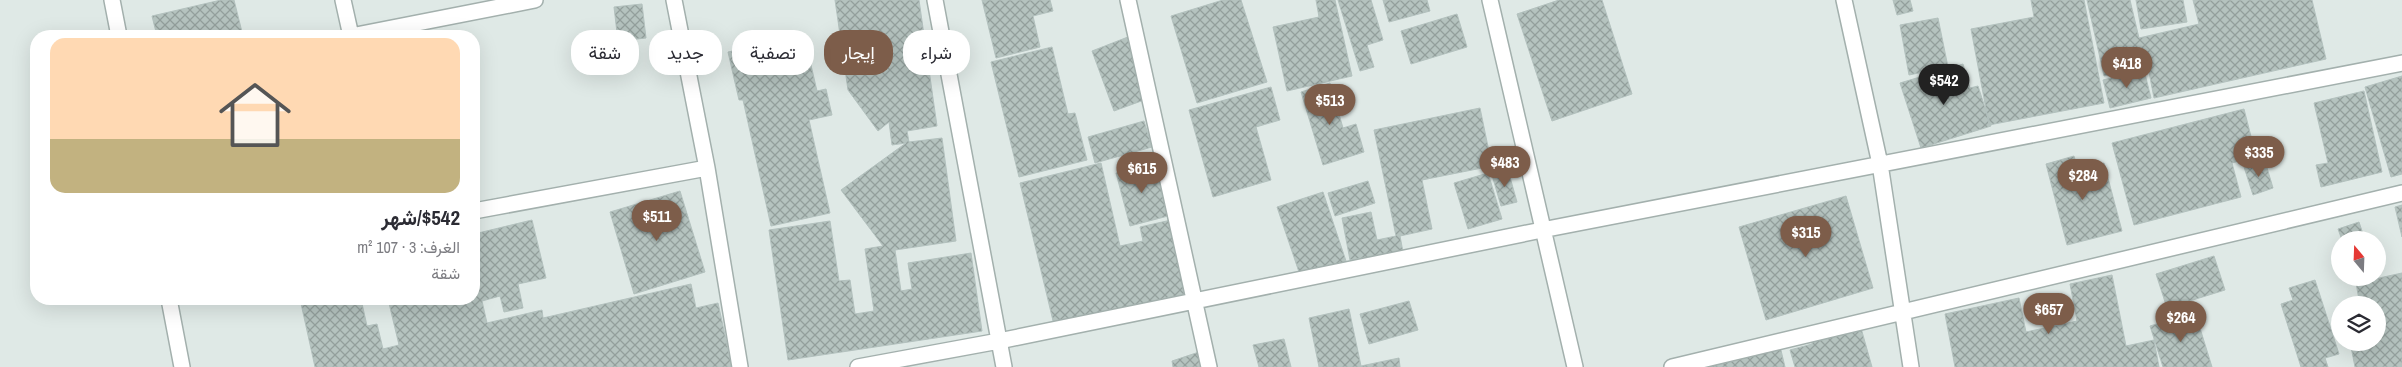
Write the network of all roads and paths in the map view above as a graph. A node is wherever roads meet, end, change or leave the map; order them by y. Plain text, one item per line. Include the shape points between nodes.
1 (112, 0) edge
2 (343, 0) edge
3 (535, 0) edge
4 (674, 0) edge
5 (935, 0) edge
6 (1128, 0) edge
7 (1490, 0) edge
8 (1844, 0) edge
9 (118, 30) edge
10 (350, 30) edge
11 (382, 30) edge
12 (2402, 63) edge
13 (1880, 164) junction
14 (706, 168) junction
15 (2402, 193) edge
16 (480, 209) edge
17 (1542, 230) junction
18 (1196, 301) junction
19 (170, 305) edge
20 (1902, 312) junction
21 (999, 341) junction
22 (182, 367) edge
23 (740, 367) edge
24 (858, 367) edge
25 (1004, 367) edge
26 (1210, 367) edge
27 (1575, 367) edge
28 (1672, 367) edge
29 (1911, 367) edge

1 - 9 street
2 - 10 street
3 - 11 street
4 - 14 street
5 - 21 street
6 - 18 street
7 - 17 street
8 - 13 street
12 - 13 street
13 - 17 street
13 - 20 street
14 - 16 street
14 - 23 street
15 - 20 street
17 - 18 street
17 - 27 street
18 - 21 street
18 - 26 street
19 - 22 street
20 - 28 street
20 - 29 street
21 - 24 street
21 - 25 street

